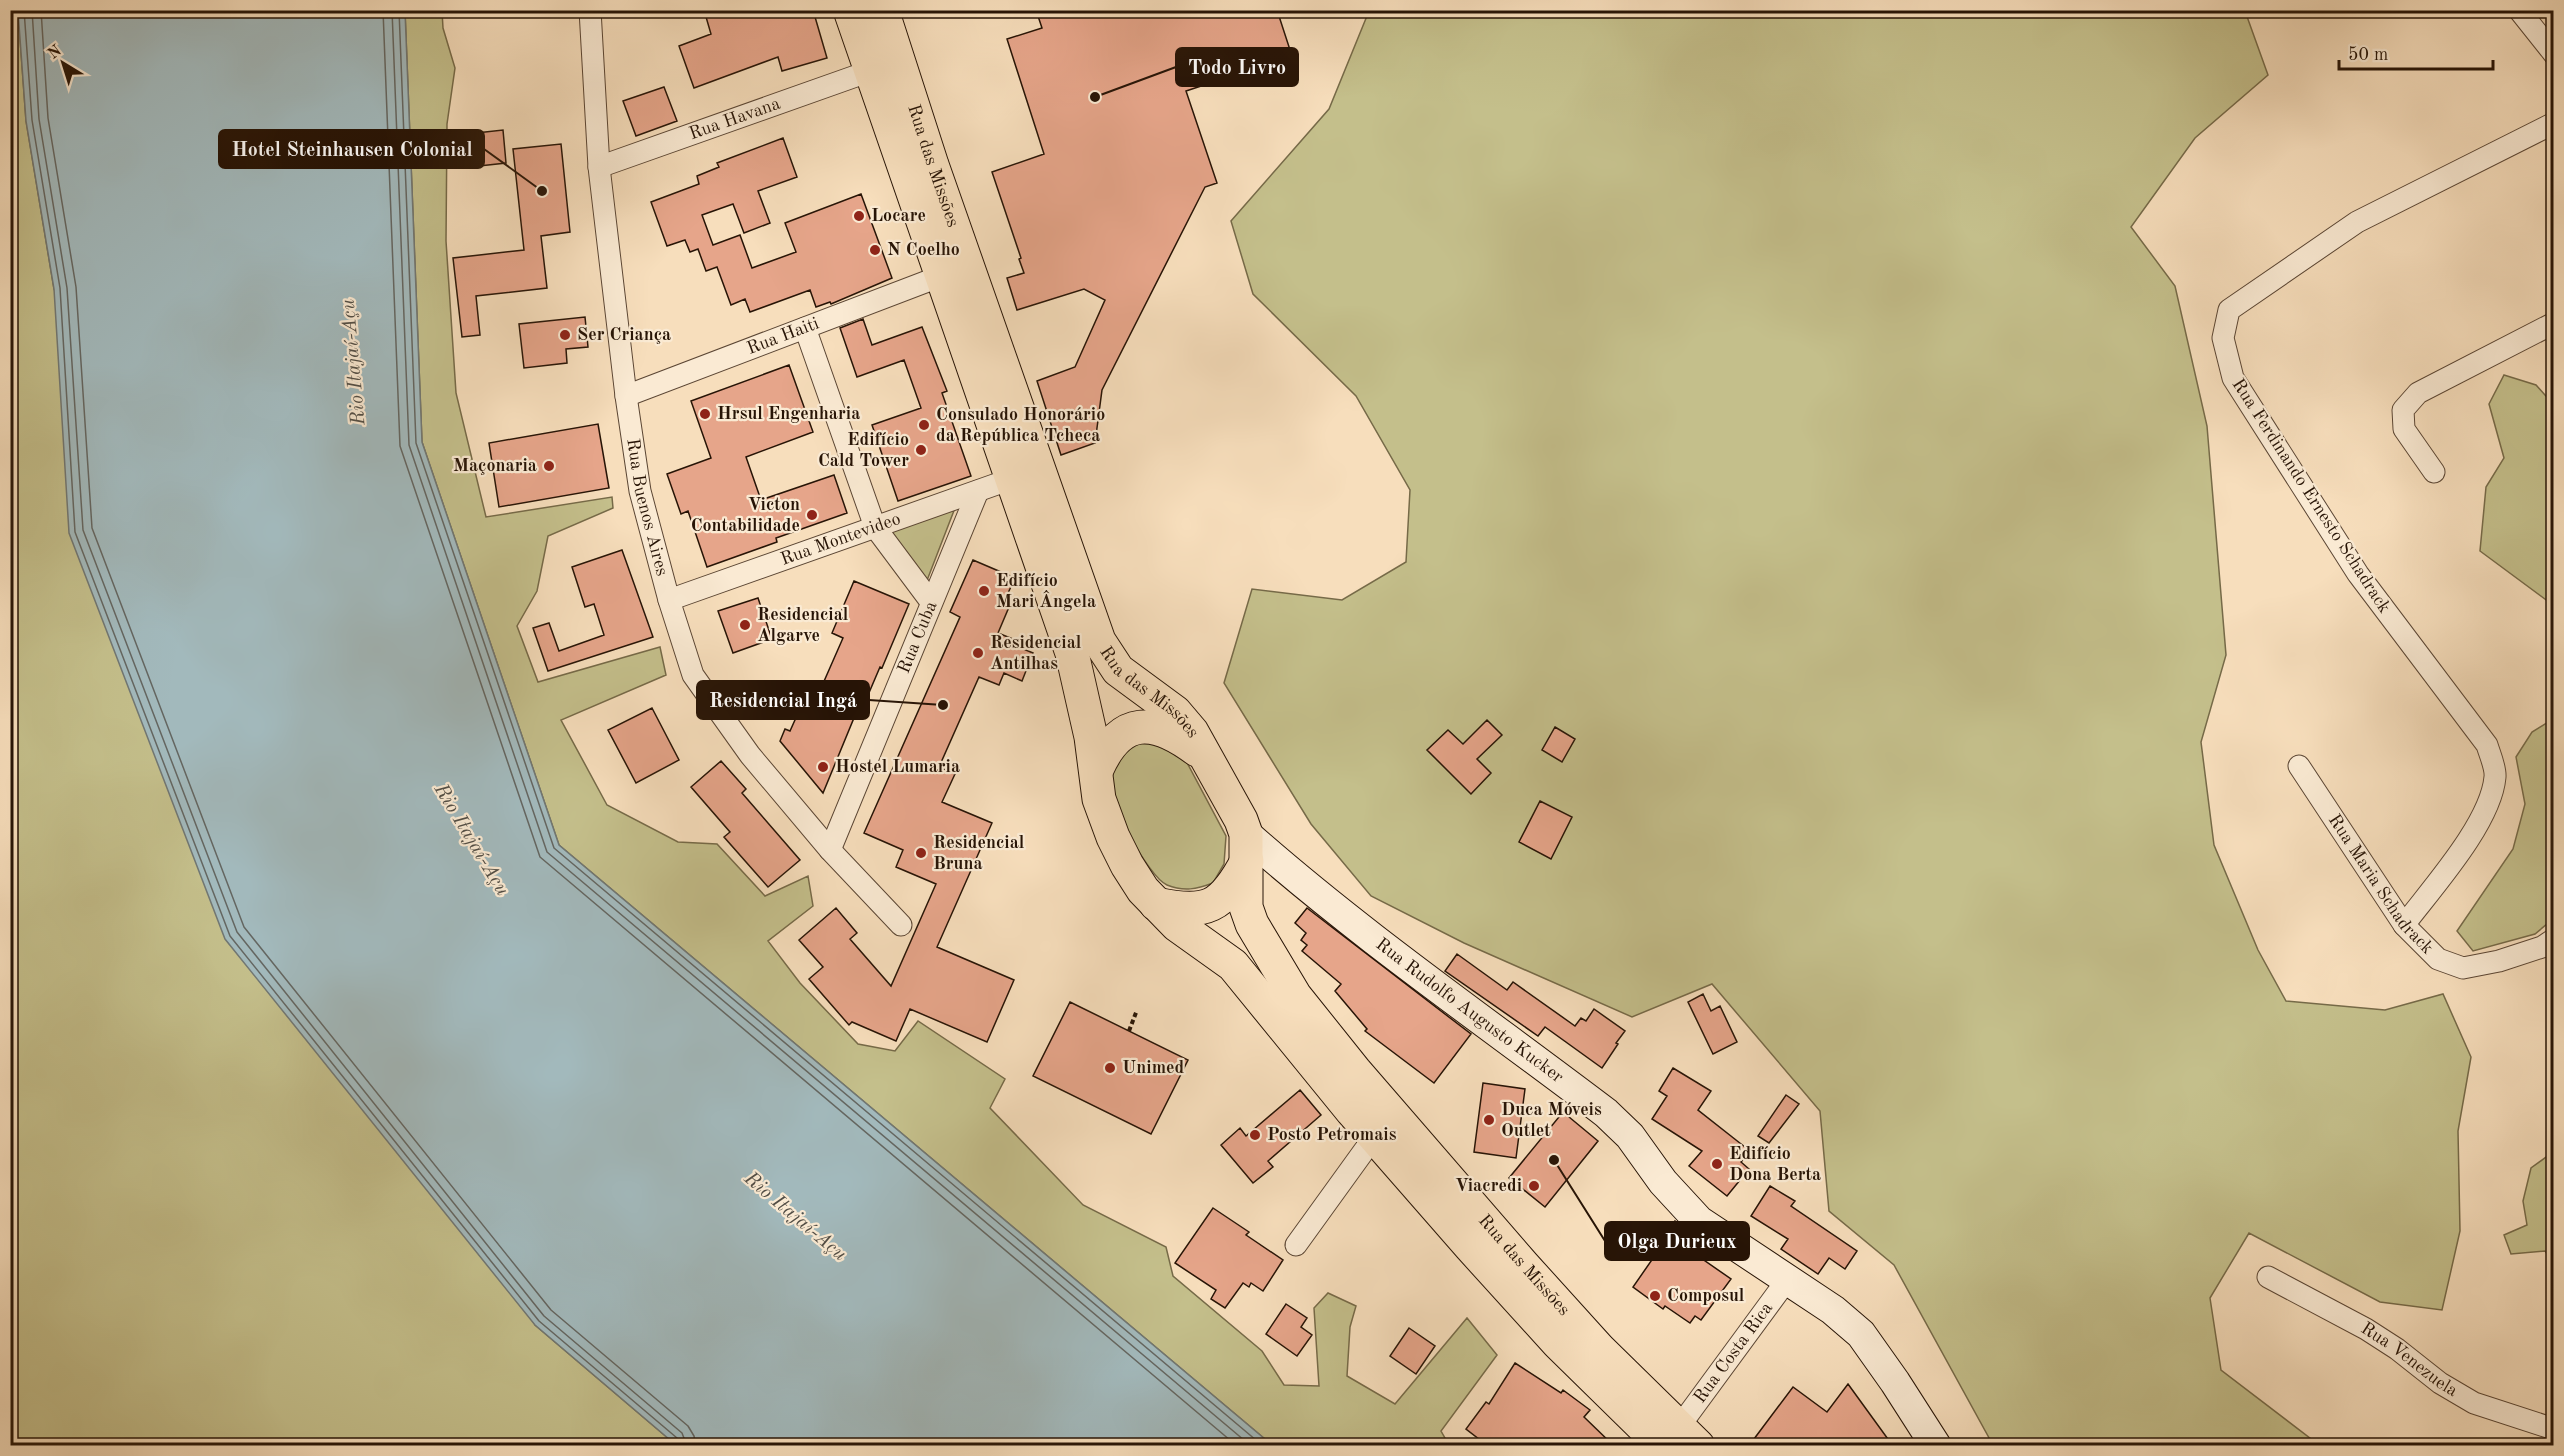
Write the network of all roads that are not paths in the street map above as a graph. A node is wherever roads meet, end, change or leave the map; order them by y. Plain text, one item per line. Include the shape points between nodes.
1 (590, 10) edge
2 (850, 10) edge
3 (882, 10) edge
4 (2519, 10) edge
5 (2553, 54) edge
6 (870, 71) junction
7 (906, 86) junction
8 (2553, 123) edge
9 (599, 167) junction
10 (941, 276) junction
11 (2553, 323) edge
12 (805, 328) junction
13 (626, 396) junction
14 (2434, 472) dead end
15 (1011, 479) junction
16 (978, 491) junction
17 (875, 527) junction
18 (669, 600) junction
19 (931, 602) junction
20 (1208, 758) junction
21 (2299, 766) dead end
22 (1096, 769) junction
23 (1246, 848) junction
24 (830, 850) junction
25 (1156, 904) junction
26 (901, 925) dead end
27 (2404, 926) junction
28 (2553, 939) edge
29 (1374, 1137) junction
30 (1296, 1245) dead end
31 (2268, 1277) dead end
32 (1787, 1280) junction
33 (2553, 1429) edge
34 (1680, 1439) edge
35 (1936, 1446) edge

1 - 9 street, Rua Buenos Aires
2 - 6 main road, Rua das Missões
3 - 7 main road, Rua das Missões
4 - 5 street
6 - 7 main road via 886,74
6 - 9 street, Rua Havana
6 - 10 main road, Rua das Missões
7 - 20 main road, Rua das Missões via 1099,641 1118,670 1175,712
8 - 27 street, Rua Ferdinando Ernesto Schadrack via 2357,222 2229,310 2223,338 2233,378 2358,574 2487,746 2496,775 2474,832
9 - 13 street, Rua Buenos Aires
10 - 12 street, Rua Haiti
10 - 15 main road, Rua das Missões
11 - 14 street via 2418,393 2403,411 2404,429
12 - 13 street, Rua Haiti
12 - 17 street
13 - 18 street, Rua Buenos Aires via 640,490
15 - 16 street, Rua Montevideo
15 - 22 main road, Rua das Missões via 1072,652
16 - 17 street, Rua Montevideo
16 - 19 street, Rua Cuba
17 - 18 street, Rua Montevideo
17 - 19 street
18 - 24 street, Rua Buenos Aires via 693,675 750,754
19 - 24 street, Rua Cuba
20 - 22 main road via 1162,728 1146,727 1115,738
20 - 23 main road
21 - 27 street, Rua Maria Schadrack
22 - 25 main road via 1099,799 1113,837 1143,890
23 - 25 main road via 1237,880 1207,907 1194,910
23 - 32 street, Rua Rudolfo Augusto Kucker via 1287,870 1413,970 1606,1113 1630,1136 1663,1182 1699,1221
23 - 34 main road, Rua das Missões via 1245,893 1252,924 1295,996 1523,1265
24 - 26 street, Rua Buenos Aires
25 - 29 main road, Rua das Missões via 1177,925 1233,965
27 - 28 street, Rua Maria Schadrack via 2438,959 2463,968 2499,961 2542,947
29 - 30 street
29 - 34 main road, Rua das Missões via 1558,1343
31 - 33 street, Rua Venezuela via 2366,1329 2474,1403
32 - 34 street, Rua Costa Rica
32 - 35 street, Rua Rudolfo Augusto Kucker via 1861,1334

